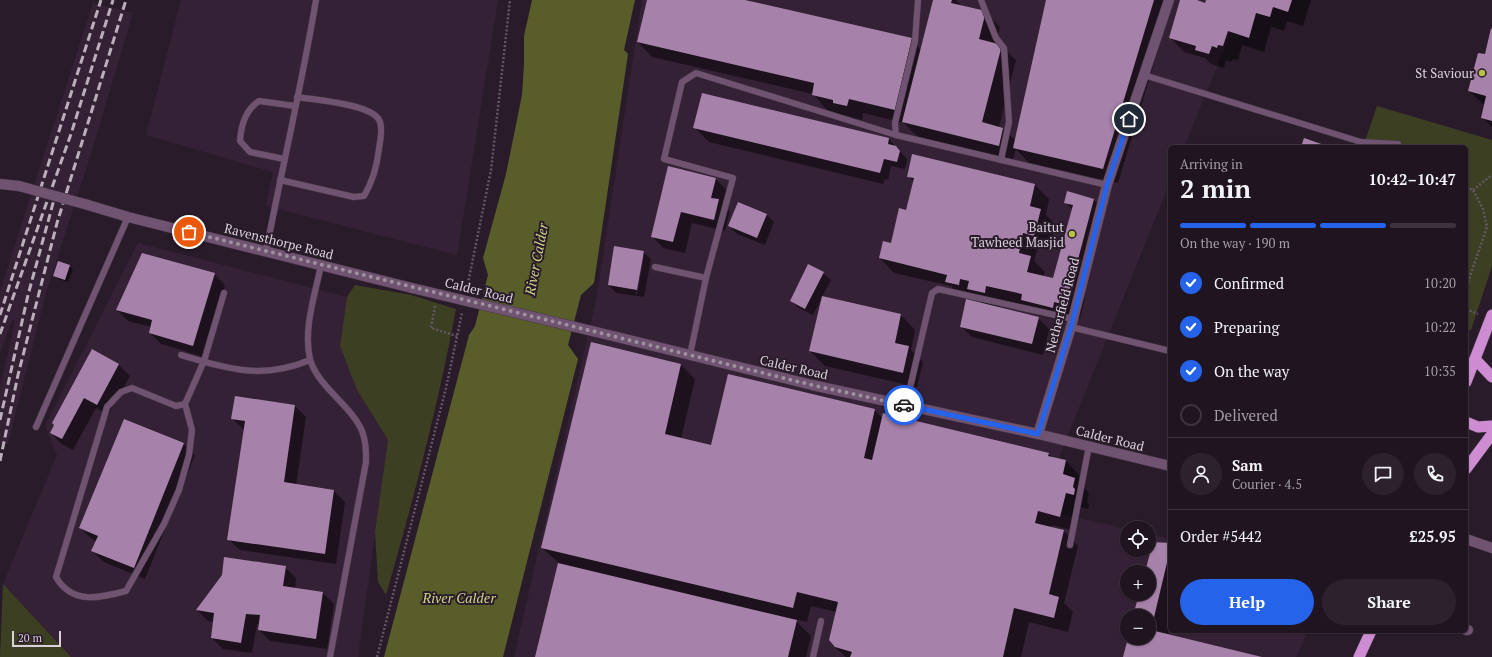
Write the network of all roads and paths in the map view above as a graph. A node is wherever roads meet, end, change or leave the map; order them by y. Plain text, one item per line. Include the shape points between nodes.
1 (316, 0) edge
2 (510, 0) edge
3 (918, 0) edge
4 (981, 0) edge
5 (1169, 0) edge
6 (1144, 75) junction
7 (297, 97) junction
8 (295, 106) junction
9 (896, 135) junction
10 (1398, 144) dead end
11 (284, 159) junction
12 (1001, 160) junction
13 (1492, 175) edge
14 (280, 180) junction
15 (0, 184) edge
16 (1107, 185) junction
17 (1468, 188) edge
18 (1473, 190) junction
19 (128, 217) junction
20 (266, 252) junction
21 (321, 265) junction
22 (655, 267) dead end
23 (706, 278) junction
24 (1468, 283) edge
25 (412, 288) joint
26 (466, 291) dead end
27 (224, 293) dead end
28 (437, 294) junction
29 (463, 306) dead end
30 (1492, 315) edge
31 (1072, 323) junction
32 (457, 336) junction
33 (1168, 350) edge
34 (181, 355) dead end
35 (690, 355) junction
36 (1475, 359) junction
37 (310, 360) junction
38 (204, 362) junction
39 (1468, 377) edge
40 (1492, 377) edge
41 (186, 404) junction
42 (906, 405) junction
43 (1468, 423) edge
44 (1492, 426) edge
45 (36, 427) dead end
46 (1038, 434) junction
47 (1492, 434) edge
48 (1089, 446) junction
49 (1168, 466) edge
50 (1468, 466) edge
51 (1468, 540) edge
52 (1070, 545) dead end
53 (1492, 548) edge
54 (821, 621) dead end
55 (1370, 633) edge
56 (330, 657) edge
57 (377, 657) edge
58 (813, 657) edge
59 (1359, 657) edge

1 - 7 lane
2 - 26 path via 491,170
3 - 9 lane via 914,41 895,123
4 - 12 lane via 996,38 1004,48 1009,122
5 - 6 street, Netherfield Road
6 - 10 lane via 1361,142
6 - 16 street, Netherfield Road
7 - 8 lane
7 - 14 lane via 356,107 372,113 380,120 382,131 377,165 371,186 364,196 354,197
8 - 11 lane
8 - 11 lane via 268,100 259,101 252,105 245,115 241,134 240,141 250,152
9 - 12 lane
9 - 23 lane via 707,76 696,73 687,78 682,82 664,159 733,178
11 - 14 lane
12 - 16 lane
13 - 18 path
14 - 20 lane
15 - 19 street, Ravensthorpe Road, bridge via 19,186
16 - 31 street, Netherfield Road
17 - 18 path
18 - 24 path via 1483,209 1487,227
19 - 20 street, Ravensthorpe Road
19 - 45 lane
20 - 21 street, Ravensthorpe Road
21 - 25 street, Ravensthorpe Road
21 - 37 lane via 307,335
22 - 23 lane
23 - 35 lane
25 - 28 street, Calder Road, bridge
27 - 38 lane
28 - 32 path via 431,328
28 - 35 street, Calder Road, bridge
29 - 32 path
30 - 36 highway
31 - 33 lane
31 - 42 lane via 938,289 932,293
31 - 46 street, Netherfield Road
32 - 57 path
34 - 38 lane
35 - 42 street, Calder Road
36 - 39 highway
36 - 40 highway
37 - 38 lane via 292,368 254,372
37 - 56 lane via 320,378 352,414 365,442 366,462
38 - 41 lane
41 - 41 lane via 176,406 132,388 121,392 107,407 56,577 62,586 76,595 100,598 126,591 164,524 179,490 189,455 192,430
42 - 46 street, Calder Road
43 - 44 highway via 1478,427
46 - 48 street, Calder Road
47 - 50 highway
48 - 49 street, Calder Road
48 - 52 lane
51 - 53 street
54 - 58 lane
55 - 59 highway

